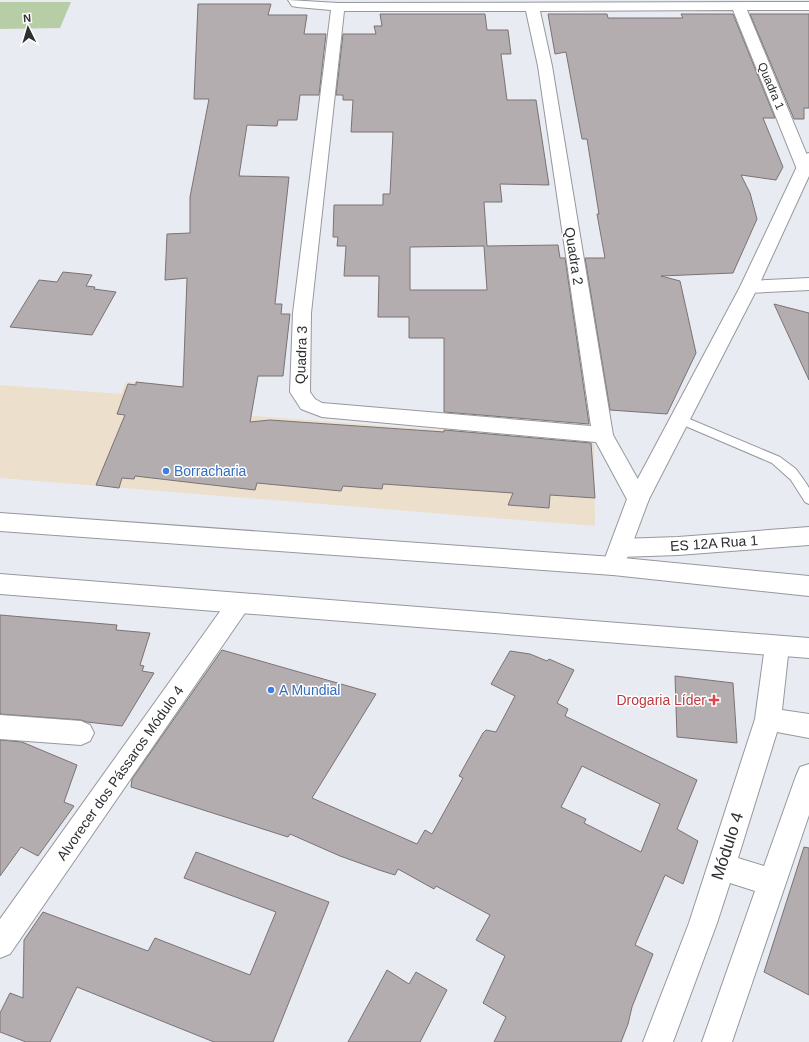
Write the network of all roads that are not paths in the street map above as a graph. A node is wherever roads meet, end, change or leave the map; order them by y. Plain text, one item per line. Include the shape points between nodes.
1 (296, 1) edge
2 (496, 3) edge
3 (696, 3) edge
4 (532, 6) junction
5 (738, 6) junction
6 (809, 6) edge
7 (338, 7) junction
8 (807, 163) edge
9 (809, 284) edge
10 (749, 287) junction
11 (680, 419) junction
12 (604, 435) junction
13 (638, 499) junction
14 (809, 499) edge
15 (0, 522) edge
16 (809, 536) edge
17 (616, 557) junction
18 (0, 584) edge
19 (809, 586) edge
20 (239, 603) junction
21 (777, 646) junction
22 (809, 648) edge
23 (768, 718) junction
24 (809, 726) edge
25 (0, 728) edge
26 (81, 733) dead end
27 (809, 776) edge
28 (721, 866) junction
29 (772, 883) junction
30 (0, 944) edge
31 (658, 1042) edge
32 (717, 1042) edge

1 - 7 street
2 - 4 street
2 - 7 street
3 - 4 street
3 - 5 street
4 - 12 street, Quadra 2 via 545,66
5 - 6 street
5 - 8 street, Quadra 1
7 - 12 street, Quadra 3 via 302,313 300,392 304,402 312,408 322,410
8 - 10 street
9 - 10 street
10 - 11 street
11 - 13 street
11 - 14 lane via 776,460 790,469
12 - 13 street, Quadra 2
13 - 17 street
15 - 17 street
16 - 17 street, ES 12A Rua 1 via 678,546
17 - 19 street
18 - 20 street
20 - 21 street
20 - 30 street, Alvorecer dos Pássaros Módulo 4
21 - 22 street
21 - 23 street, Módulo 4
23 - 24 street
23 - 28 street, Módulo 4
25 - 26 street
27 - 29 street
28 - 29 street
28 - 31 street, Módulo 4
29 - 32 street

